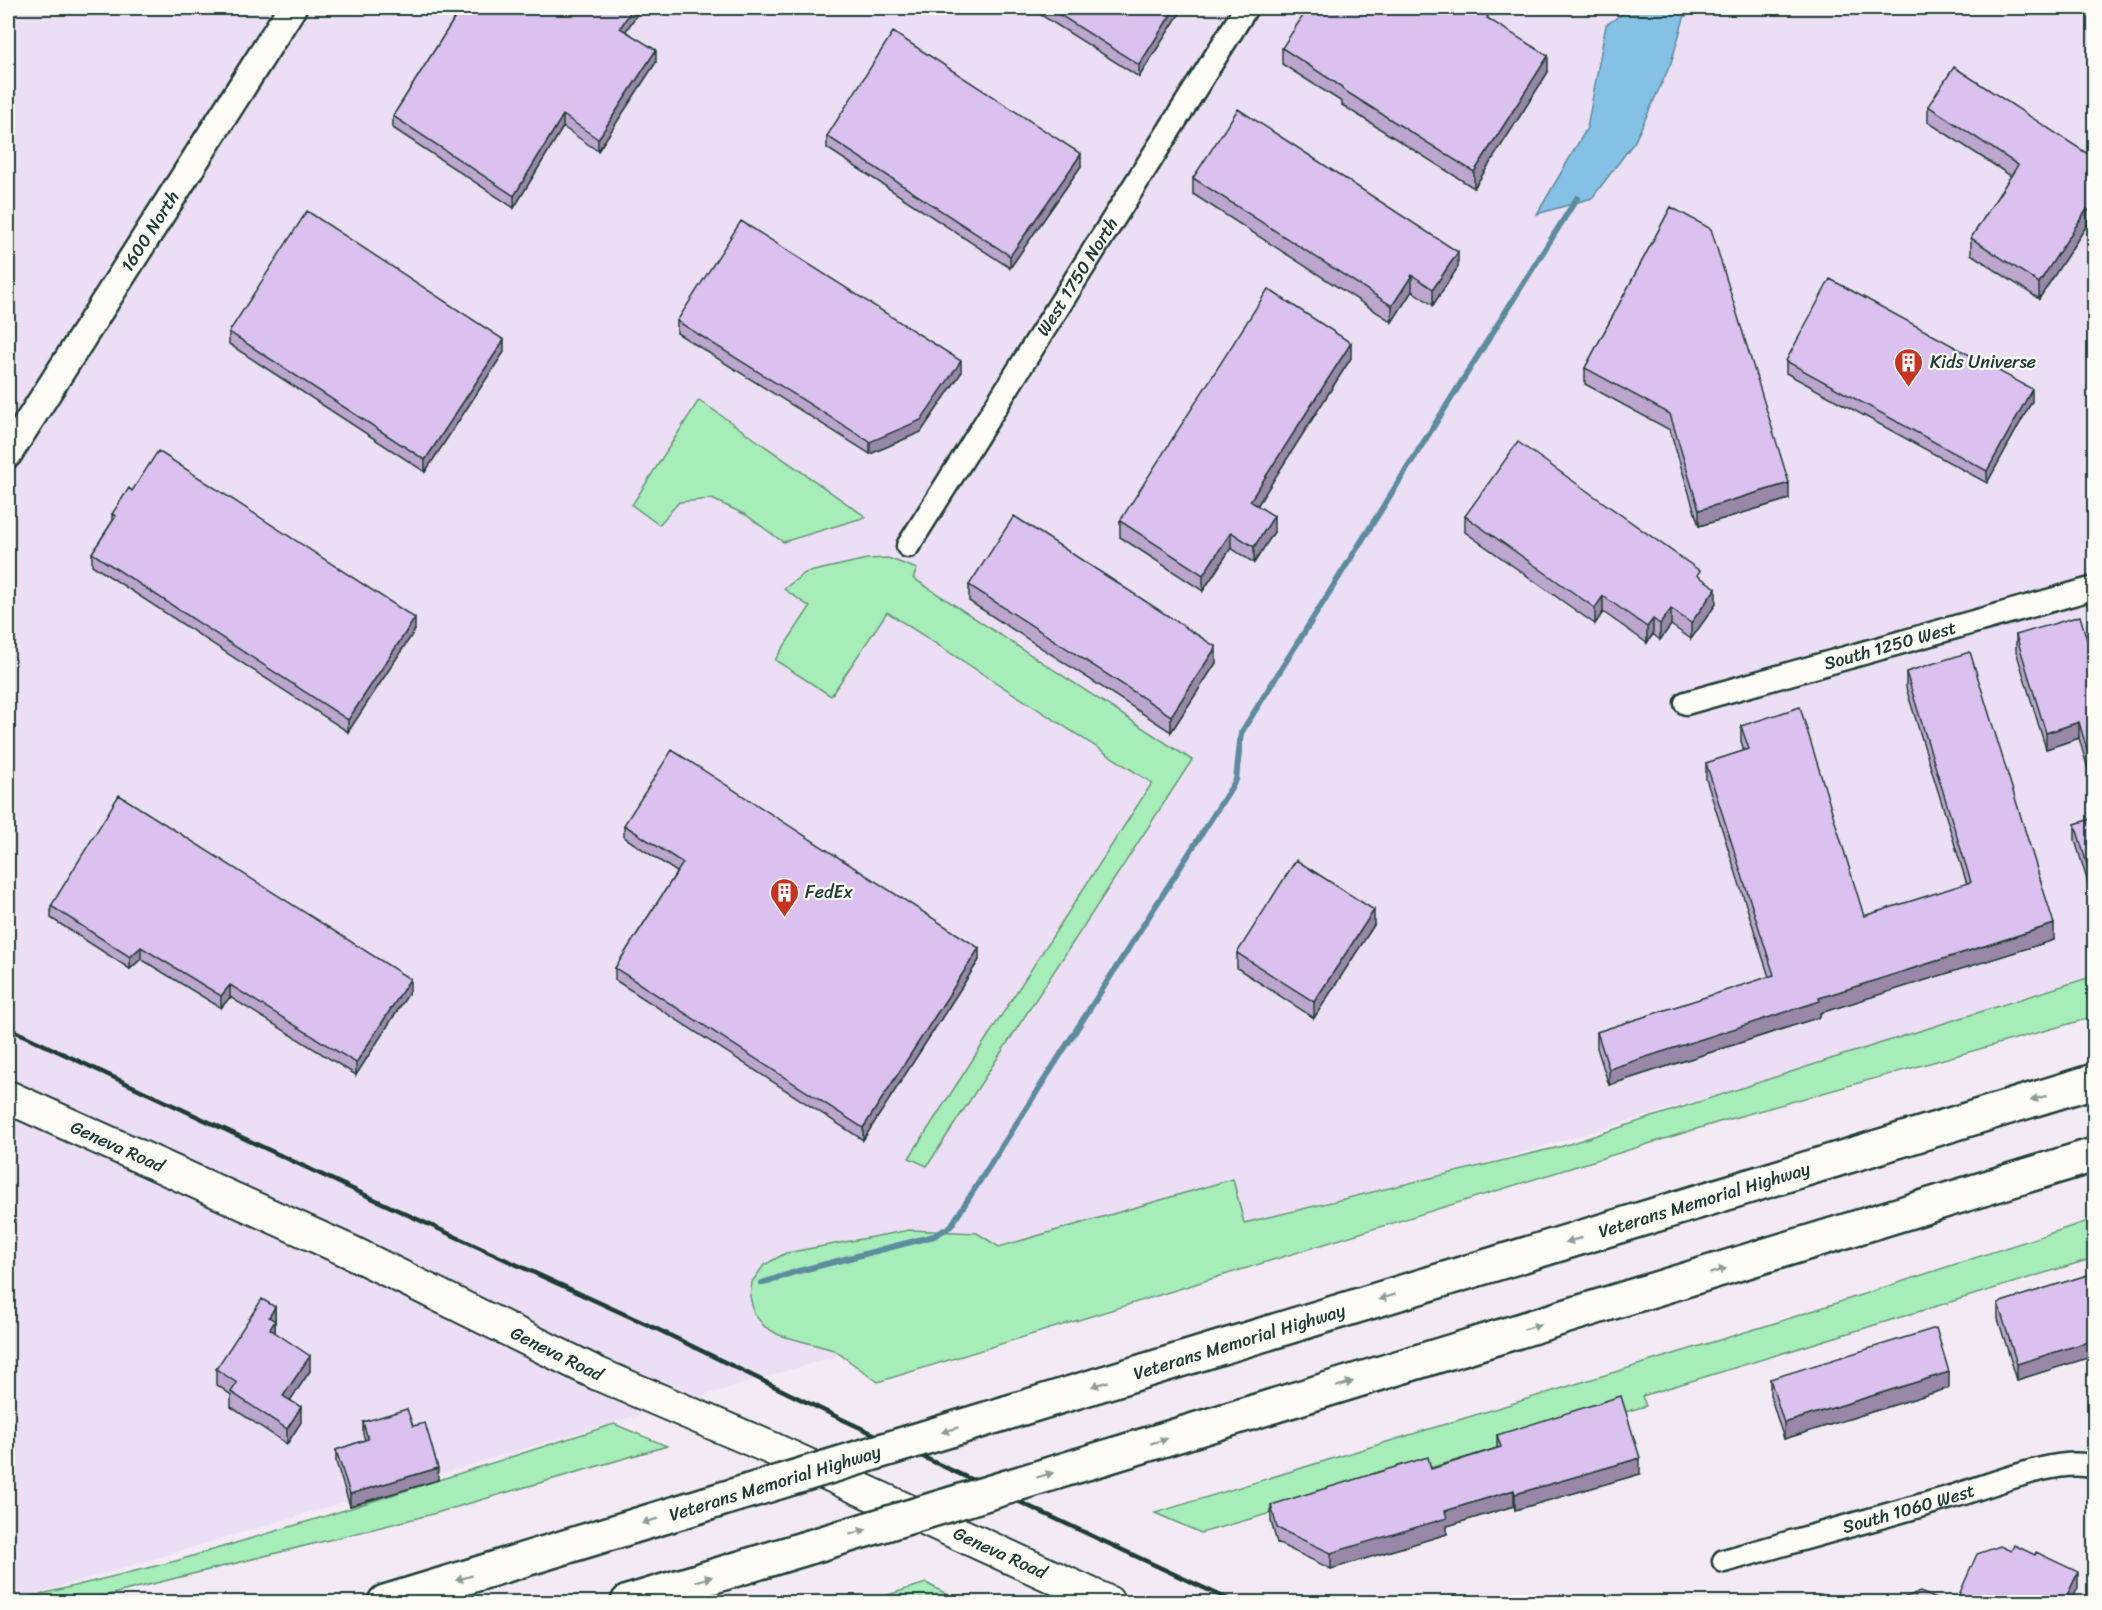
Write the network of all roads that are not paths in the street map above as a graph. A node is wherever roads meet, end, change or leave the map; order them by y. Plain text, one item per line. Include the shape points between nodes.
1 (292, 8) edge
2 (1246, 8) edge
3 (8, 454) edge
4 (908, 546) dead end
5 (2094, 588) edge
6 (1686, 703) dead end
7 (2094, 1081) edge
8 (8, 1097) edge
9 (2094, 1155) edge
10 (2094, 1467) edge
11 (1724, 1561) dead end
12 (385, 1602) edge
13 (628, 1602) edge
14 (1108, 1602) edge

1 - 3 street, 1600 North
2 - 4 street, West 1750 North
5 - 6 street, South 1250 West
7 -> 12 highway, Veterans Memorial Highway, bridge
8 - 14 main road, Geneva Road via 360,1257 598,1374
13 -> 9 highway, bridge
10 - 11 street, South 1060 West via 2060,1466 2012,1478

